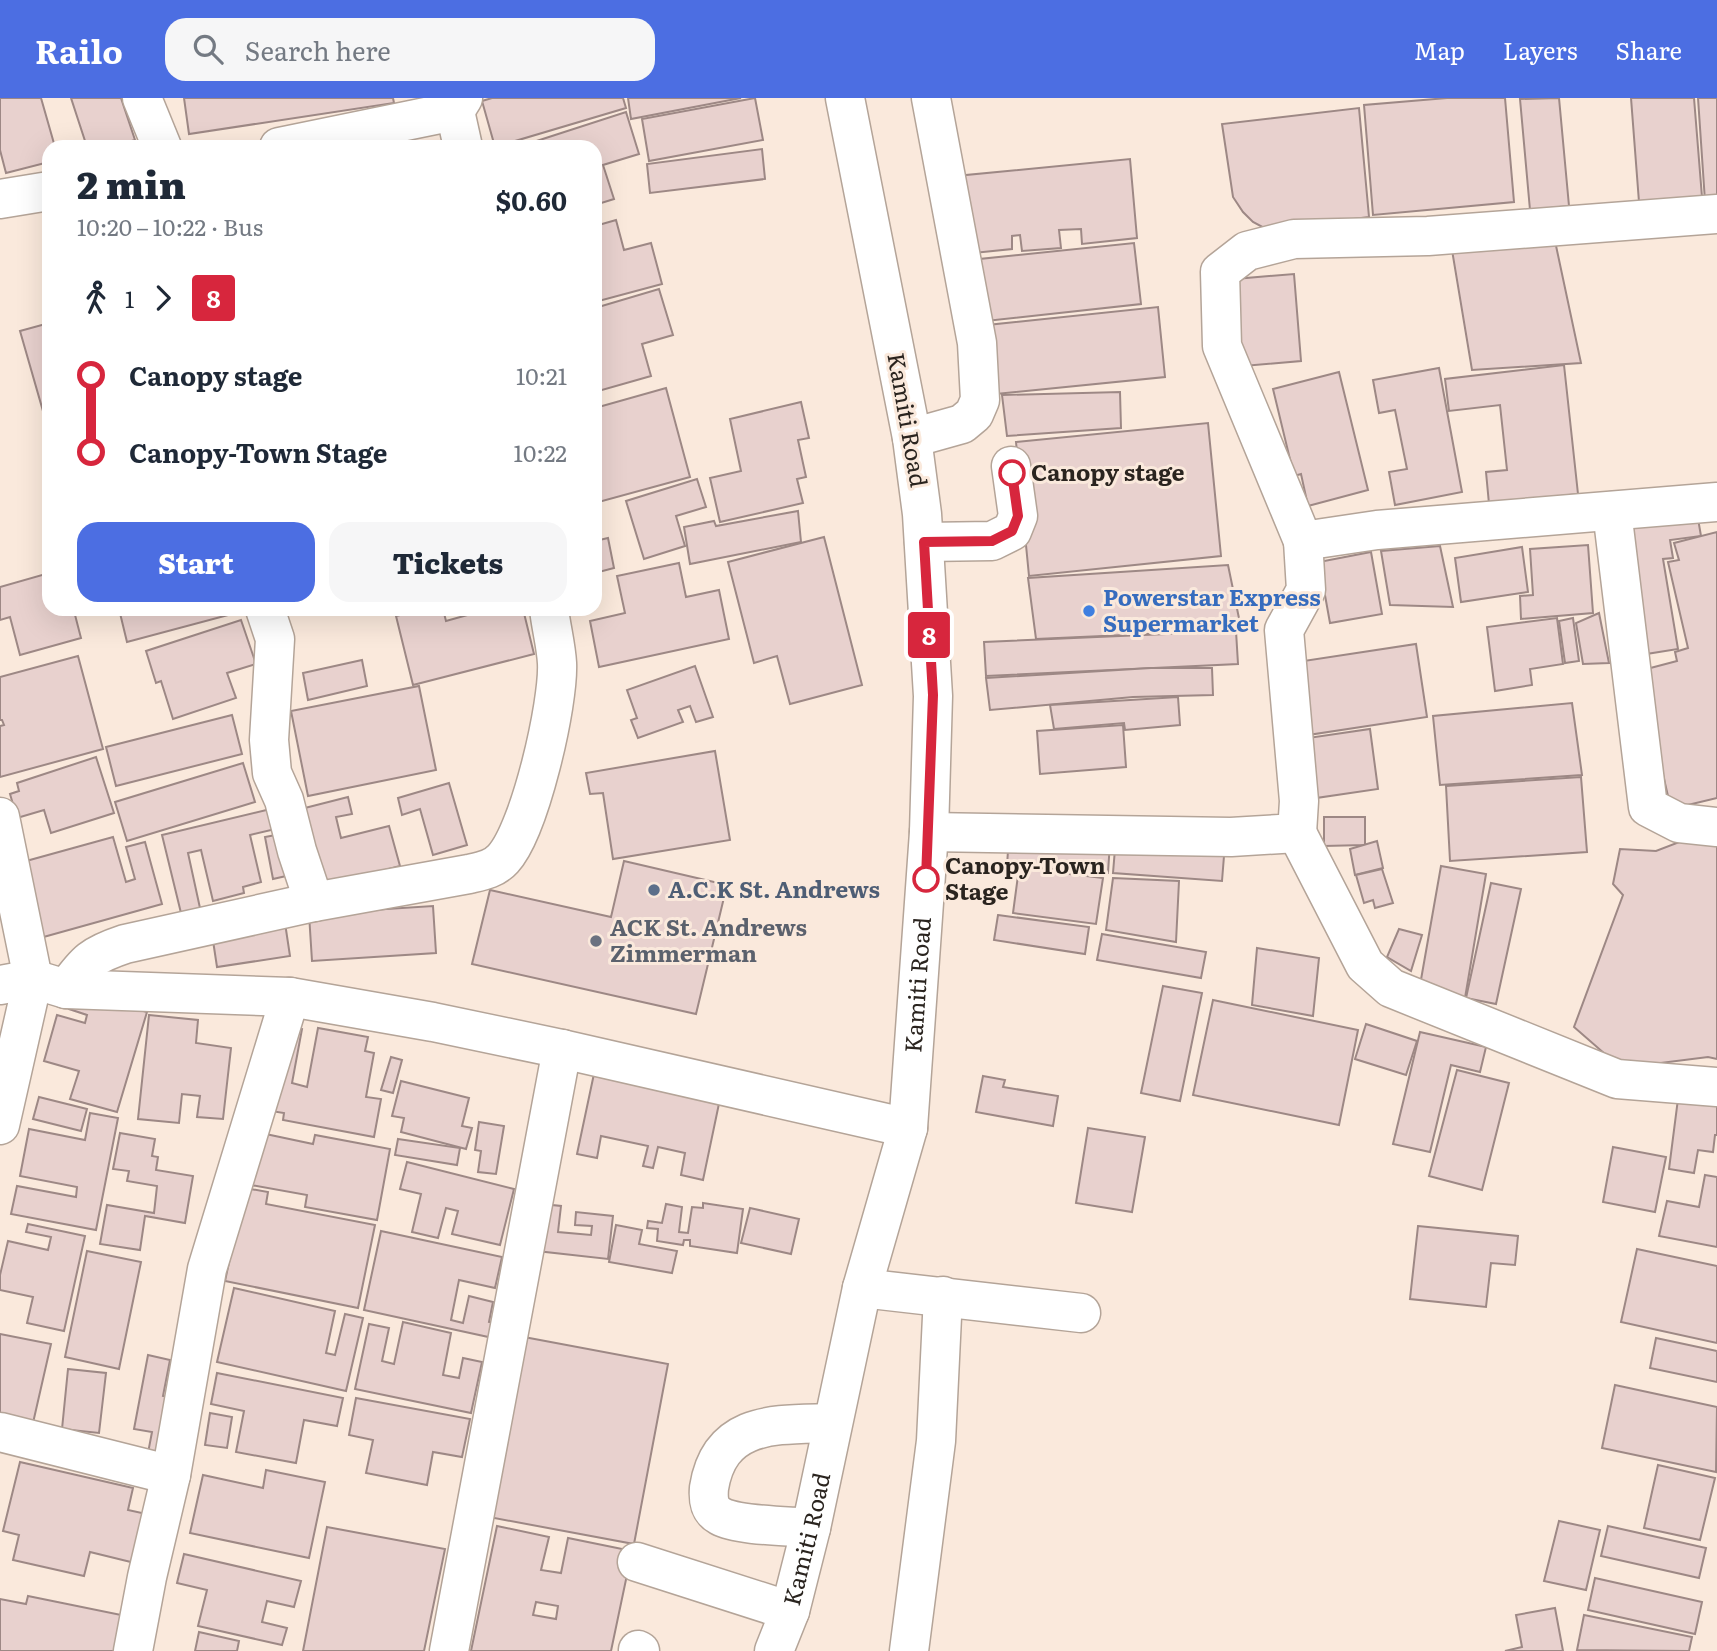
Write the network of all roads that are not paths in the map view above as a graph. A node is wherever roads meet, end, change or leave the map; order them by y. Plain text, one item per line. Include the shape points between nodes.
1 (142, 98) edge
2 (845, 98) edge
3 (932, 98) edge
4 (460, 119) edge
5 (159, 140) edge
6 (324, 140) edge
7 (42, 192) edge
8 (0, 199) edge
9 (1717, 214) edge
10 (912, 438) junction
11 (1011, 466) dead end
12 (1717, 502) edge
13 (1612, 511) junction
14 (1303, 541) junction
15 (924, 542) junction
16 (267, 616) edge
17 (550, 616) edge
18 (0, 817) edge
19 (1717, 827) edge
20 (929, 832) junction
21 (1297, 834) junction
22 (314, 902) junction
23 (33, 984) edge
24 (290, 997) junction
25 (562, 1049) junction
26 (1717, 1087) edge
27 (0, 1125) edge
28 (908, 1128) junction
29 (862, 1288) junction
30 (943, 1296) junction
31 (1081, 1313) dead end
32 (832, 1423) junction
33 (0, 1432) edge
34 (171, 1475) junction
35 (811, 1528) junction
36 (637, 1562) dead end
37 (790, 1611) junction
38 (133, 1651) edge
39 (449, 1651) edge
40 (774, 1651) edge
41 (909, 1651) edge

1 - 5 street
2 - 10 street, Kamiti Road
3 - 10 street via 977,343 980,400 974,414 962,424
4 - 6 street
7 - 8 street
9 - 14 street via 1429,236 1294,239 1247,251 1220,272 1222,346
10 - 15 street, Kamiti Road
11 - 15 street via 1018,516 1012,531 992,541
12 - 13 street
13 - 14 street via 1377,530
13 - 19 street via 1648,807 1679,823
14 - 21 street via 1306,590 1284,630 1299,802
15 - 20 street, Kamiti Road via 933,695
16 - 22 street via 275,639 269,740 272,773
17 - 22 street via 557,663 554,710 522,822 503,860 493,868 469,874
18 - 23 street
20 - 21 street
20 - 28 street, Kamiti Road
21 - 26 street via 1365,965 1391,988 1617,1079
22 - 23 street via 113,947
23 - 24 street
23 - 27 street
24 - 25 street
24 - 34 street via 207,1269
25 - 28 street
25 - 39 street
28 - 29 street, Kamiti Road
29 - 30 street
29 - 32 street, Kamiti Road
30 - 31 street
30 - 41 street via 936,1441
32 - 35 street, Kamiti Road
32 - 35 street via 769,1426 743,1434 721,1453 710,1483 711,1508 720,1516
33 - 34 street
34 - 38 street
35 - 37 street, Kamiti Road
36 - 37 street
37 - 40 street, Kamiti Road

